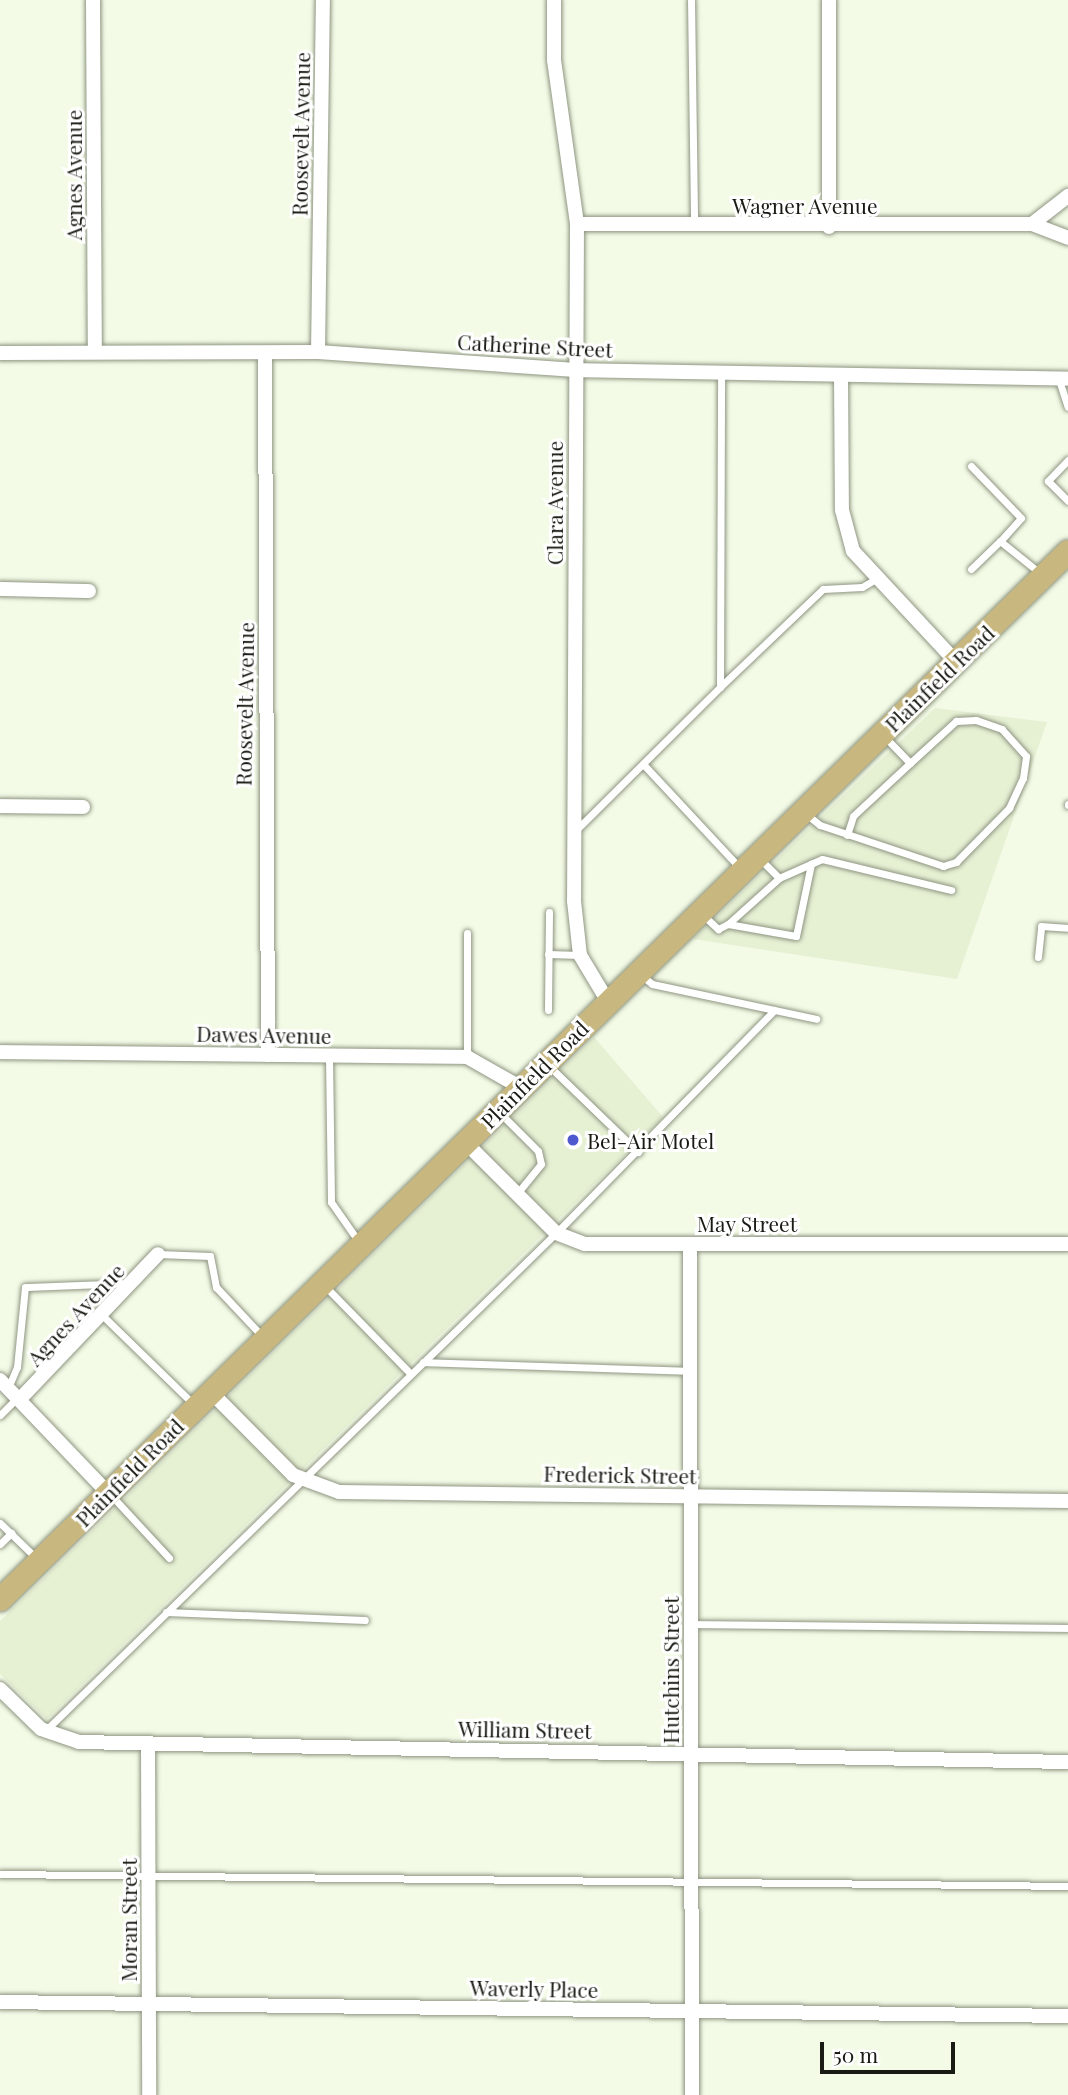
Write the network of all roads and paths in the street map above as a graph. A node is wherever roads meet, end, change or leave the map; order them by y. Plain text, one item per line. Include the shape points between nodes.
1 (93, 0) edge
2 (323, 0) edge
3 (554, 0) edge
4 (691, 0) edge
5 (829, 0) edge
6 (1068, 196) edge
7 (576, 224) junction
8 (1032, 224) junction
9 (694, 225) junction
10 (829, 227) junction
11 (1068, 238) edge
12 (95, 350) junction
13 (318, 352) junction
14 (0, 353) edge
15 (265, 353) junction
16 (575, 370) junction
17 (721, 373) junction
18 (841, 375) junction
19 (1064, 379) edge
20 (1068, 407) edge
21 (1068, 460) edge
22 (971, 466) dead end
23 (1068, 501) edge
24 (1000, 541) junction
25 (1068, 551) edge
26 (971, 569) dead end
27 (1043, 576) junction
28 (876, 579) junction
29 (0, 589) edge
30 (89, 591) dead end
31 (956, 662) junction
32 (720, 687) junction
33 (882, 734) junction
34 (910, 762) junction
35 (643, 764) junction
36 (0, 806) edge
37 (83, 807) dead end
38 (803, 811) junction
39 (574, 832) junction
40 (847, 835) junction
41 (750, 863) junction
42 (811, 864) junction
43 (779, 878) junction
44 (951, 890) dead end
45 (549, 912) dead end
46 (700, 912) junction
47 (728, 924) junction
48 (1068, 928) edge
49 (467, 933) dead end
50 (548, 954) junction
51 (580, 955) junction
52 (1038, 957) dead end
53 (638, 972) junction
54 (607, 1000) junction
55 (548, 1010) dead end
56 (774, 1010) junction
57 (816, 1019) dead end
58 (0, 1052) edge
59 (268, 1055) junction
60 (330, 1056) junction
61 (467, 1057) junction
62 (546, 1063) junction
63 (520, 1087) junction
64 (498, 1111) junction
65 (466, 1143) junction
66 (638, 1152) junction
67 (517, 1194) junction
68 (556, 1233) junction
69 (361, 1244) junction
70 (690, 1244) junction
71 (1068, 1244) edge
72 (158, 1254) joint
73 (321, 1282) junction
74 (133, 1283) junction
75 (103, 1316) junction
76 (264, 1338) junction
77 (424, 1362) junction
78 (691, 1371) junction
79 (411, 1374) junction
80 (12, 1391) edge
81 (202, 1398) junction
82 (0, 1415) edge
83 (302, 1479) junction
84 (109, 1494) junction
85 (690, 1496) junction
86 (1068, 1501) edge
87 (0, 1522) edge
88 (11, 1533) junction
89 (0, 1544) edge
90 (169, 1558) dead end
91 (39, 1561) junction
92 (0, 1599) edge
93 (166, 1612) junction
94 (365, 1620) dead end
95 (691, 1624) junction
96 (1068, 1628) edge
97 (0, 1689) edge
98 (45, 1731) junction
99 (148, 1745) junction
100 (692, 1752) junction
101 (1068, 1762) edge
102 (0, 1874) edge
103 (148, 1876) junction
104 (692, 1884) junction
105 (1068, 1886) edge
106 (0, 2002) edge
107 (149, 2004) junction
108 (692, 2011) junction
109 (1068, 2016) edge
110 (149, 2095) edge
111 (692, 2095) edge

1 - 12 street, Agnes Avenue
2 - 13 street, Roosevelt Avenue
3 - 7 street, Clara Avenue via 554,60
4 - 9 lane
5 - 10 street
6 - 8 street
7 - 9 street, Wagner Avenue
7 - 16 street, Clara Avenue
8 - 10 street, Wagner Avenue
8 - 11 street, Wagner Avenue
9 - 10 street, Wagner Avenue
12 - 14 street, Catherine Street
12 - 15 street, Catherine Street
13 - 15 street, Catherine Street
13 - 16 street, Catherine Street
15 - 59 street, Roosevelt Avenue
16 - 17 street, Catherine Street
16 - 39 street, Clara Avenue
17 - 18 street, Catherine Street
17 - 32 lane
18 - 19 street, Catherine Street
18 - 28 street via 842,510 853,551
19 - 20 lane
21 - 23 lane via 1048,481
22 - 24 lane via 1021,518
24 - 26 lane
24 - 27 lane
25 - 27 main road, Plainfield Road
27 - 31 main road, Plainfield Road
28 - 31 street
28 - 32 lane via 862,587 823,589
29 - 30 street
31 - 33 main road, Plainfield Road
32 - 35 lane
33 - 34 lane
33 - 38 main road, Plainfield Road
34 - 40 lane via 853,816
34 - 40 lane via 956,721 976,720 1002,729 1026,757 1009,808 956,862 915,859
35 - 39 lane
35 - 41 lane
36 - 37 street
38 - 40 lane
38 - 41 main road, Plainfield Road
39 - 51 street, Clara Avenue
41 - 43 lane
41 - 46 main road, Plainfield Road
42 - 43 lane
42 - 44 lane via 822,859
42 - 47 lane via 796,936
43 - 47 lane
45 - 50 lane
46 - 47 lane via 718,929
46 - 53 main road, Plainfield Road
48 - 52 lane via 1041,926
49 - 61 lane
50 - 51 lane
50 - 55 lane
51 - 54 street, Clara Avenue
53 - 54 main road, Plainfield Road
53 - 56 lane via 652,984
54 - 62 main road, Plainfield Road
56 - 57 lane
56 - 66 lane
58 - 59 street, Dawes Avenue
59 - 60 street, Dawes Avenue
60 - 61 street, Dawes Avenue
60 - 69 lane via 331,1202 336,1218
61 - 63 street, Dawes Avenue
62 - 63 main road, Plainfield Road
62 - 66 lane
63 - 64 main road, Plainfield Road
64 - 65 main road, Plainfield Road
64 - 67 lane via 538,1151 541,1164
65 - 67 street, May Street
65 - 69 main road, Plainfield Road
66 - 68 lane
67 - 68 street, May Street
68 - 70 street, May Street via 585,1244
68 - 77 lane
69 - 73 main road, Plainfield Road
70 - 71 street, May Street
70 - 78 street, Hutchins Street
72 - 74 street, Agnes Avenue
72 - 76 lane via 209,1256 216,1287
73 - 76 main road, Plainfield Road
73 - 79 lane
74 - 75 street, Agnes Avenue
74 - 80 lane, Agnes Avenue via 25,1287
75 - 80 street, Agnes Avenue
75 - 81 lane
76 - 81 main road, Plainfield Road
77 - 78 lane
77 - 79 lane
78 - 85 street, Hutchins Street
79 - 83 lane
80 - 82 lane
80 - 84 street
81 - 83 street, Frederick Street
81 - 84 main road, Plainfield Road
83 - 85 street, Frederick Street via 339,1492
83 - 93 lane
84 - 90 lane
84 - 91 main road, Plainfield Road
85 - 86 street, Frederick Street
85 - 95 street, Hutchins Street
87 - 88 lane
88 - 89 lane
88 - 91 lane
91 - 92 main road, Plainfield Road
93 - 94 lane
93 - 98 lane
95 - 96 lane
95 - 100 street, Hutchins Street
97 - 98 street, William Street
98 - 99 street, William Street via 79,1742
99 - 100 street, William Street
99 - 103 street, Moran Street
100 - 101 street, William Street
100 - 104 street, Hutchins Street
102 - 103 lane
103 - 104 lane
103 - 107 street, Moran Street
104 - 105 lane
104 - 108 street, Hutchins Street
106 - 107 street, Waverly Place
107 - 108 street, Waverly Place
107 - 110 street, Moran Street
108 - 109 street, Waverly Place
108 - 111 street, Hutchins Street

